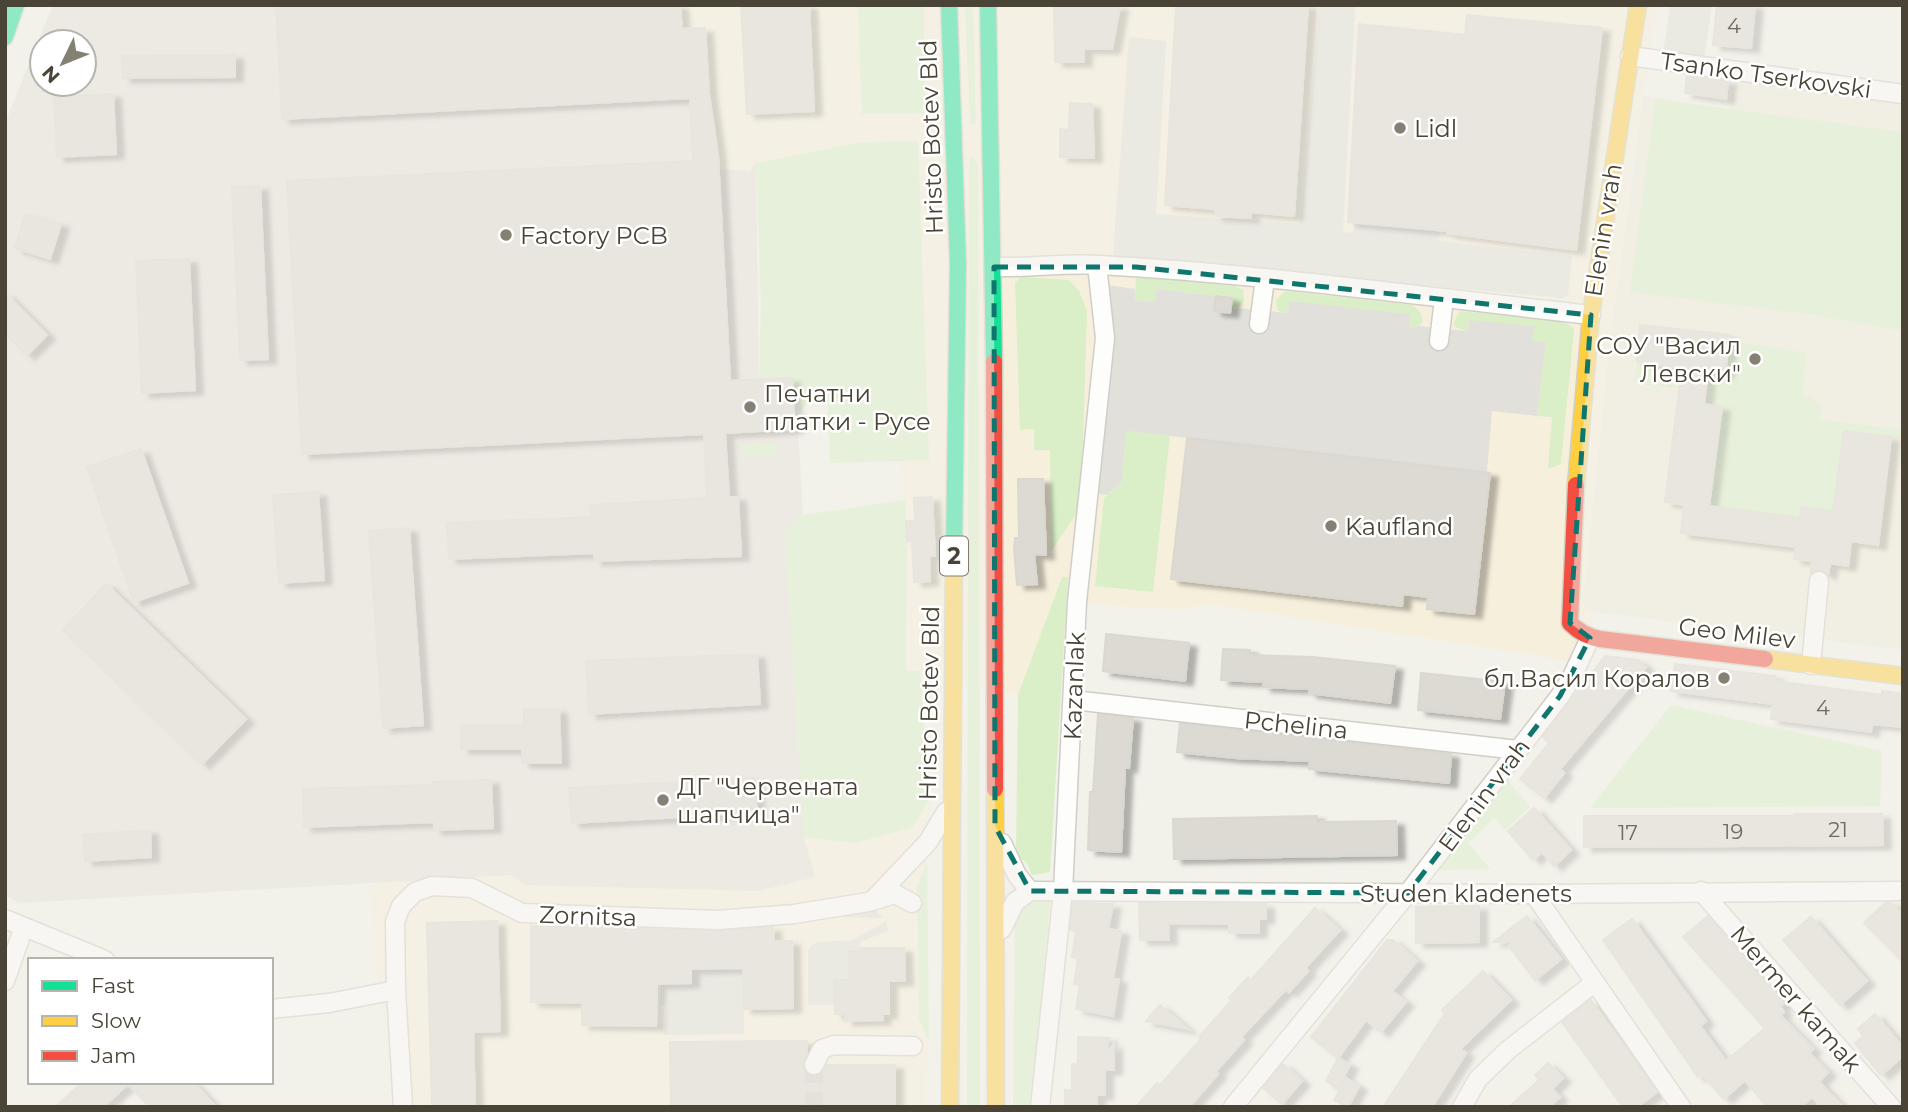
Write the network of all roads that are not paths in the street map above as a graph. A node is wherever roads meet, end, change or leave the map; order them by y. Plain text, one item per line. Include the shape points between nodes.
1 (16, 5) edge
2 (949, 5) edge
3 (988, 5) edge
4 (1638, 5) edge
5 (5, 37) edge
6 (1630, 56) junction
7 (1903, 94) edge
8 (954, 151) junction
9 (991, 153) junction
10 (1097, 265) junction
11 (994, 267) junction
12 (1265, 279) junction
13 (1444, 299) junction
14 (1591, 315) junction
15 (1259, 324) dead end
16 (1439, 341) dead end
17 (1819, 581) dead end
18 (1570, 624) joint
19 (1590, 638) junction
20 (1811, 665) junction
21 (1903, 676) edge
22 (1073, 700) junction
23 (1518, 750) junction
24 (951, 804) junction
25 (995, 826) junction
26 (1030, 891) junction
27 (1063, 891) junction
28 (1702, 891) junction
29 (1903, 891) edge
30 (1408, 893) junction
31 (1534, 894) junction
32 (872, 901) junction
33 (912, 903) dead end
34 (5, 919) edge
35 (24, 927) junction
36 (995, 945) junction
37 (100, 958) edge
38 (5, 981) edge
39 (1594, 984) junction
40 (396, 990) junction
41 (273, 1009) edge
42 (913, 1046) dead end
43 (814, 1065) dead end
44 (403, 1107) edge
45 (950, 1107) edge
46 (996, 1107) edge
47 (1040, 1107) edge
48 (1233, 1107) edge
49 (1462, 1107) edge
50 (1681, 1107) edge
51 (1891, 1107) edge

1 - 5 main road
2 - 8 main road, Hristo Botev Bld / 2
3 - 9 main road, 2
4 - 6 main road, Elenin vrah
6 - 7 street, Tsanko Tserkovski
6 - 14 main road, Elenin vrah
8 - 9 main road
8 - 24 main road, Hristo Botev Bld / 2 via 958,264
9 - 11 main road, 2
10 - 11 street
10 - 12 street
10 - 22 street, Kazanlak via 1105,338 1077,602
11 - 25 main road, 2
12 - 13 street
12 - 15 street
13 - 14 street
13 - 16 street
14 - 18 main road, Elenin vrah
17 - 20 street
18 - 19 main road, Geo Milev
19 - 20 main road, Geo Milev
19 - 23 street, Elenin vrah via 1572,679
20 - 21 main road, Geo Milev
22 - 23 street, Pchelina
22 - 27 street, Kazanlak
23 - 30 street, Elenin vrah
24 - 32 street via 928,842
24 - 45 main road, Hristo Botev Bld / 2
25 - 26 street via 1017,875
25 - 36 main road, 2
26 - 27 street, Studen kladenets
26 - 36 street via 1014,902
27 - 30 street, Studen kladenets
27 - 47 street, Kazanlak
28 - 29 street, Studen kladenets
28 - 31 street, Studen kladenets
28 - 51 street, Mermer kamak
30 - 31 street, Studen kladenets
30 - 48 street, Elenin vrah
31 - 39 street
32 - 33 street, Zornitsa via 895,894
32 - 40 street, Zornitsa via 718,920 522,914 472,888 432,886 415,892 401,906 395,922
34 - 35 street
35 - 37 street
35 - 38 street
36 - 46 main road, 2
39 - 49 street via 1498,1060 1478,1079
39 - 50 street
40 - 41 street
40 - 44 street, Zornitsa
42 - 43 street via 834,1045 822,1049

